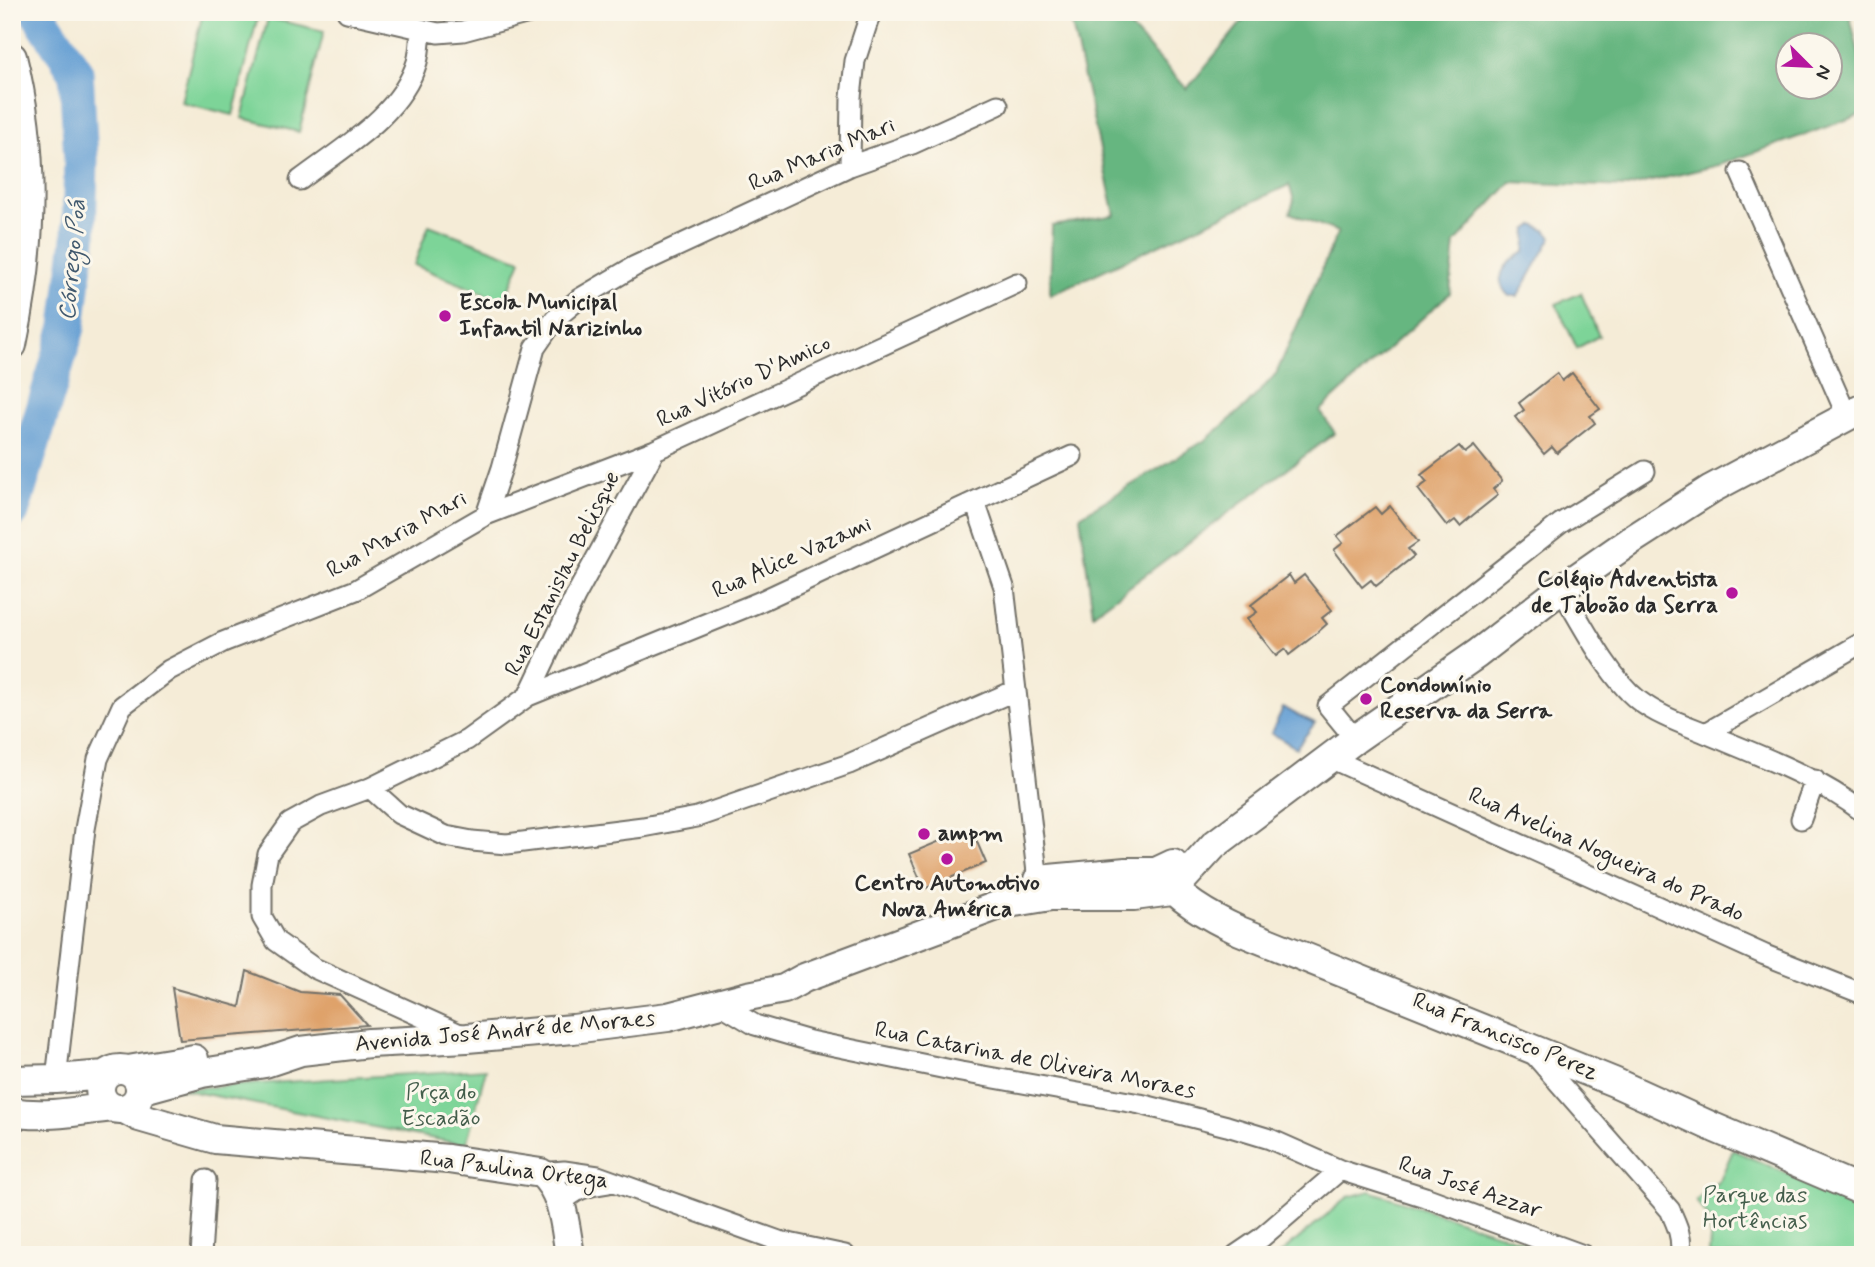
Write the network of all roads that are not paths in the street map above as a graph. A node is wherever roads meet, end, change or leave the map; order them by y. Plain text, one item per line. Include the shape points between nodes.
1 (347, 12) edge
2 (533, 12) edge
3 (870, 12) edge
4 (421, 29) junction
5 (12, 57) edge
6 (998, 105) dead end
7 (850, 166) junction
8 (1740, 172) dead end
9 (300, 180) dead end
10 (1017, 283) dead end
11 (12, 345) edge
12 (1855, 412) edge
13 (655, 450) junction
14 (1072, 456) dead end
15 (1645, 471) dead end
16 (975, 502) junction
17 (486, 515) junction
18 (1561, 589) junction
19 (1863, 642) edge
20 (1016, 690) junction
21 (528, 695) junction
22 (1706, 733) junction
23 (1354, 739) junction
24 (1330, 758) junction
25 (1815, 780) junction
26 (370, 788) junction
27 (1863, 812) edge
28 (1801, 818) dead end
29 (1164, 881) junction
30 (1039, 889) junction
31 (1863, 994) edge
32 (720, 1004) junction
33 (467, 1038) junction
34 (1527, 1046) junction
35 (56, 1079) junction
36 (12, 1080) edge
37 (125, 1091) junction
38 (12, 1112) edge
39 (68, 1112) junction
40 (1340, 1170) junction
41 (541, 1173) junction
42 (206, 1180) dead end
43 (615, 1182) junction
44 (1863, 1191) edge
45 (560, 1205) junction
46 (201, 1255) edge
47 (553, 1255) edge
48 (570, 1255) edge
49 (845, 1255) edge
50 (1236, 1255) edge
51 (1583, 1255) edge
52 (1680, 1255) edge

1 - 4 street
2 - 4 street via 463,31
3 - 7 street via 855,61
4 - 9 street via 418,60 400,96 369,127
5 - 11 street via 24,118 30,207
6 - 7 street, Rua Maria Mari
7 - 17 street, Rua Maria Mari via 635,266 555,319 535,348
8 - 12 street
10 - 13 street, Rua Vitório D'Amico
12 - 18 street via 1711,489
13 - 17 street, Rua Vitório D'Amico
13 - 21 street, Rua Estanislau Belisque
14 - 16 street, Rua Alice Vazami
15 - 23 street via 1561,523 1328,706
16 - 20 street via 1004,587
16 - 21 street, Rua Alice Vazami via 759,601
17 - 35 street, Rua Maria Mari via 356,590 223,642 169,670 122,706 98,759 85,829
18 - 22 street via 1635,698 1662,717
18 - 23 street
19 - 22 street
20 - 26 street via 849,764 697,817 643,827 507,844 472,841 446,836 399,814
20 - 30 street
21 - 26 street, Rua Estanislau Belisque via 467,740
22 - 25 street
23 - 24 street
24 - 29 street
24 - 31 street, Rua Avelina Nogueira do Prado via 1765,955
25 - 27 street
25 - 28 street
26 - 33 street, Rua Estanislau Belisque via 290,823 268,854 262,917 276,941 299,959
29 - 30 street, Avenida José André de Moraes via 1126,872
29 - 34 street, Rua Francisco Perez via 1208,917
30 - 32 street, Avenida José André de Moraes via 979,894 836,950 748,996
32 - 33 street, Avenida José André de Moraes via 668,1017
32 - 40 street, Rua Catarina de Oliveira Moraes via 755,1026 810,1041 1140,1104 1227,1126
33 - 37 street, Avenida José André de Moraes via 301,1051 265,1063
34 - 44 street, Rua Francisco Perez
34 - 52 street via 1670,1210 1680,1231
35 - 36 street, Avenida José André de Moraes
35 - 37 street, Avenida José André de Moraes
35 - 39 street via 57,1096
37 - 39 street, Avenida José André de Moraes
37 - 41 street, Rua Paulina Ortega via 215,1139
38 - 39 street, Avenida José André de Moraes
40 - 50 street
40 - 51 street, Rua José Azzar
41 - 43 street, Rua Paulina Ortega via 564,1171
41 - 45 street via 556,1190
41 - 47 street
42 - 46 street
43 - 45 street via 589,1185 571,1193
43 - 49 street, Rua Paulina Ortega via 779,1241
45 - 48 street

